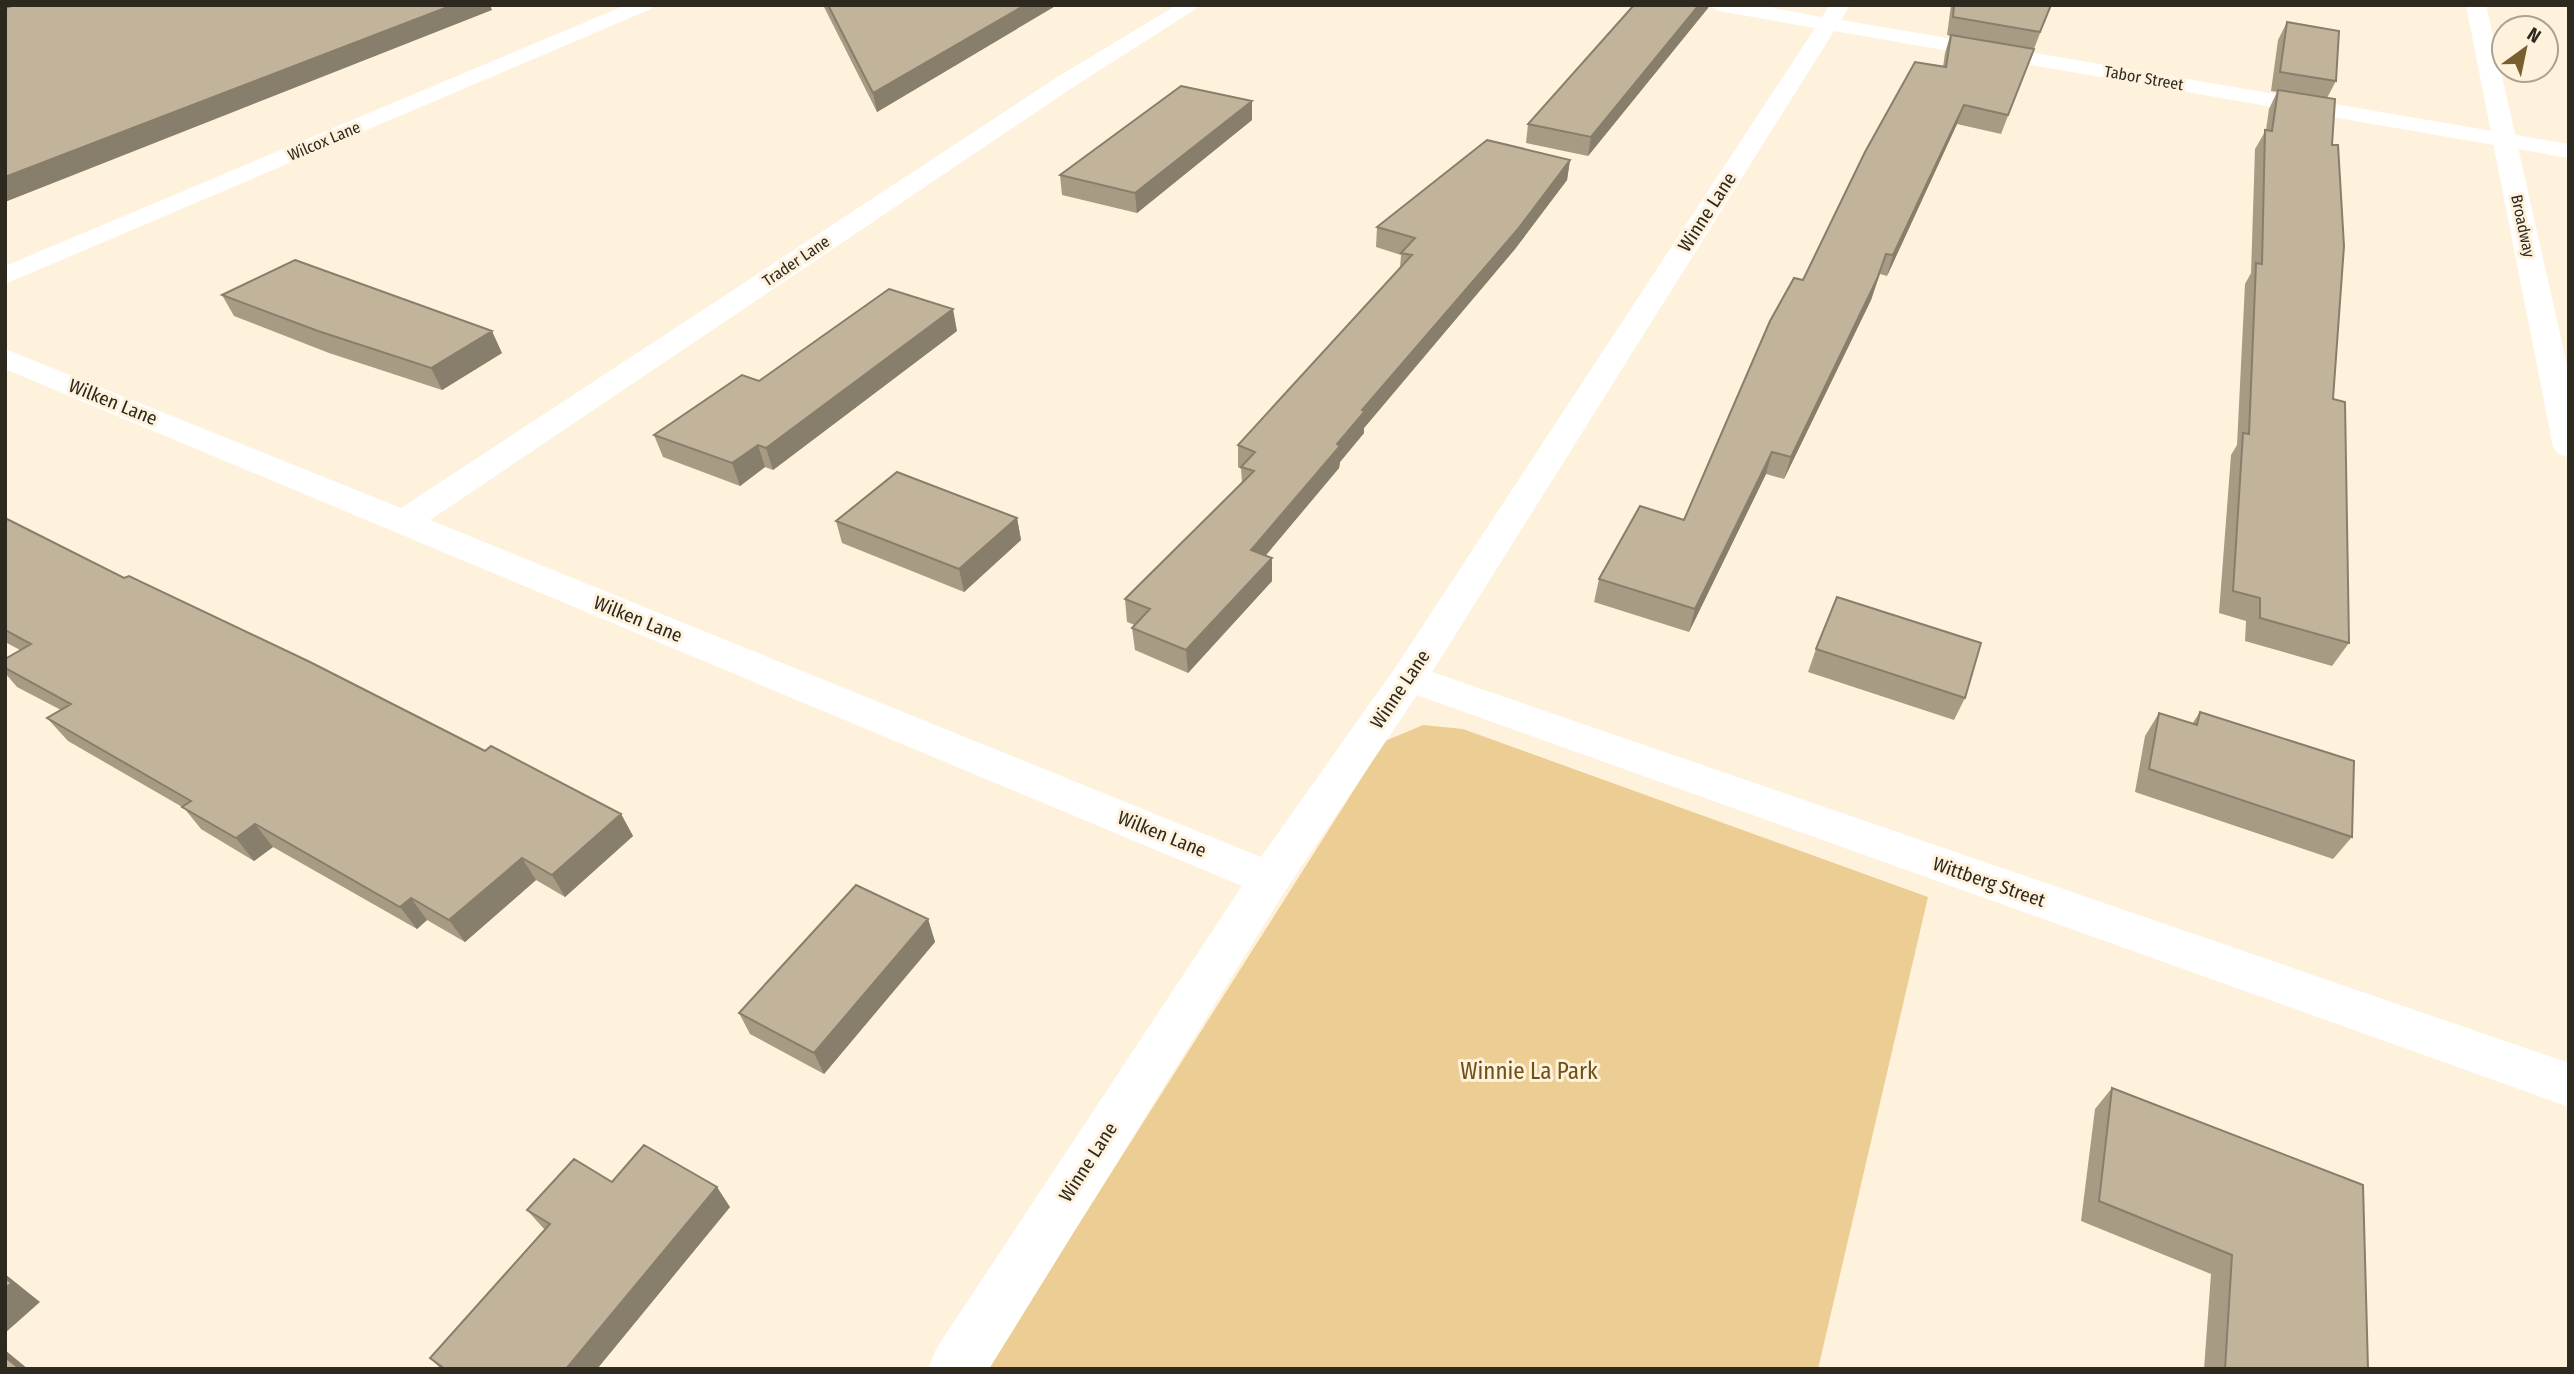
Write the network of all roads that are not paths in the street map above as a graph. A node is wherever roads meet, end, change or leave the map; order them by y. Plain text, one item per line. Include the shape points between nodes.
1 (644, 5) edge
2 (1192, 5) edge
3 (1719, 5) edge
4 (2476, 5) edge
5 (1833, 15) edge
6 (2505, 140) junction
7 (2569, 151) edge
8 (5, 276) edge
9 (5, 358) edge
10 (2569, 447) edge
11 (403, 522) junction
12 (1409, 678) junction
13 (1270, 879) junction
14 (2569, 1085) edge
15 (956, 1369) edge

1 - 8 street, Wilcox Lane
2 - 11 street, Trader Lane via 1066,81
3 - 5 street, Tabor Street
4 - 6 street, Broadway
5 - 6 street, Tabor Street
5 - 12 street, Winne Lane
6 - 7 street, Tabor Street
6 - 10 street, Broadway
9 - 11 street, Wilken Lane
11 - 13 street, Wilken Lane
12 - 13 street, Winne Lane
12 - 14 street, Wittberg Street
13 - 15 street, Winne Lane

